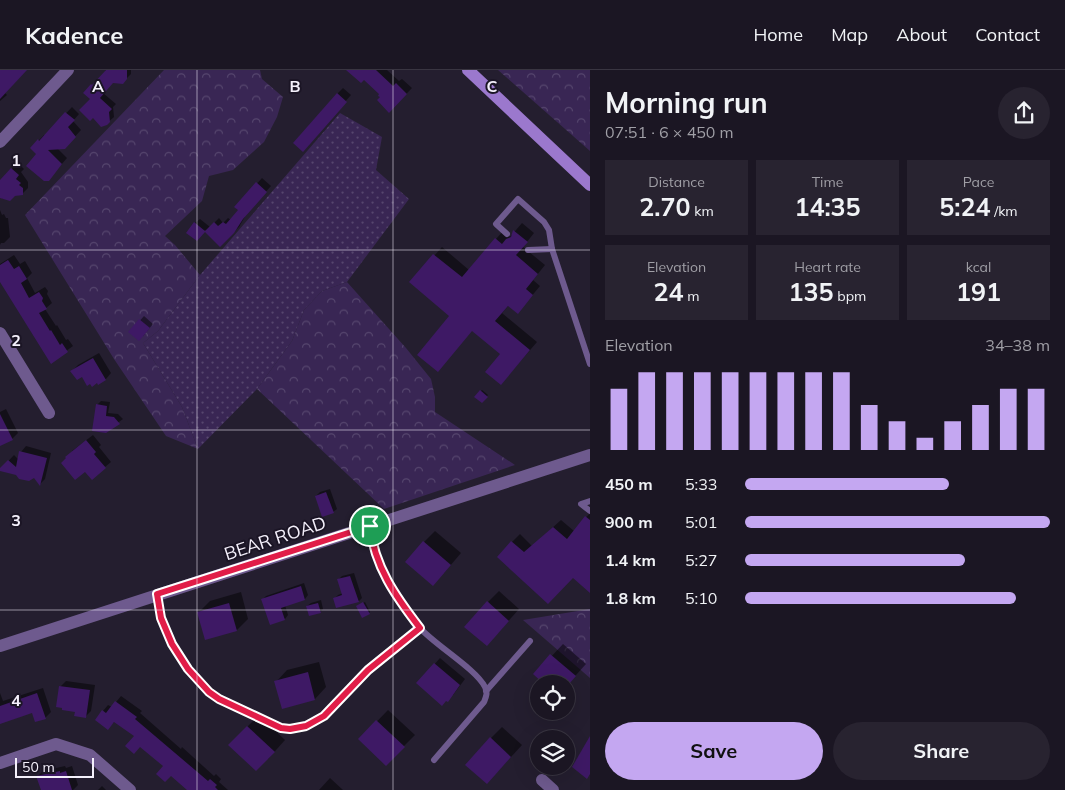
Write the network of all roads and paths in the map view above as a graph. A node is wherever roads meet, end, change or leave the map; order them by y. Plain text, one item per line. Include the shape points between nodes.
1 (68, 70) edge
2 (468, 70) edge
3 (0, 142) edge
4 (590, 185) edge
5 (507, 234) dead end
6 (552, 249) junction
7 (528, 250) dead end
8 (0, 333) edge
9 (590, 364) edge
10 (49, 413) dead end
11 (590, 455) edge
12 (590, 501) edge
13 (590, 511) edge
14 (370, 526) junction
15 (157, 594) junction
16 (420, 628) junction
17 (530, 641) dead end
18 (0, 646) edge
19 (486, 691) junction
20 (434, 760) dead end
21 (0, 764) edge
22 (542, 780) dead end
23 (130, 790) edge
24 (553, 790) edge

1 - 3 street
2 - 4 main road
5 - 6 lane via 496,224 518,199 550,230
6 - 7 lane
6 - 9 lane
8 - 10 street
11 - 14 street, BEAR ROAD
12 - 13 lane via 581,504
14 - 15 street, BEAR ROAD
14 - 16 lane via 371,542 380,569 399,602
15 - 16 lane via 161,618 172,644 188,669 209,692 281,728 306,726 324,716 368,670
15 - 18 street, BEAR ROAD
16 - 19 lane via 478,677
17 - 19 lane
19 - 20 lane via 484,702
21 - 23 street via 56,744 90,755
22 - 24 street

